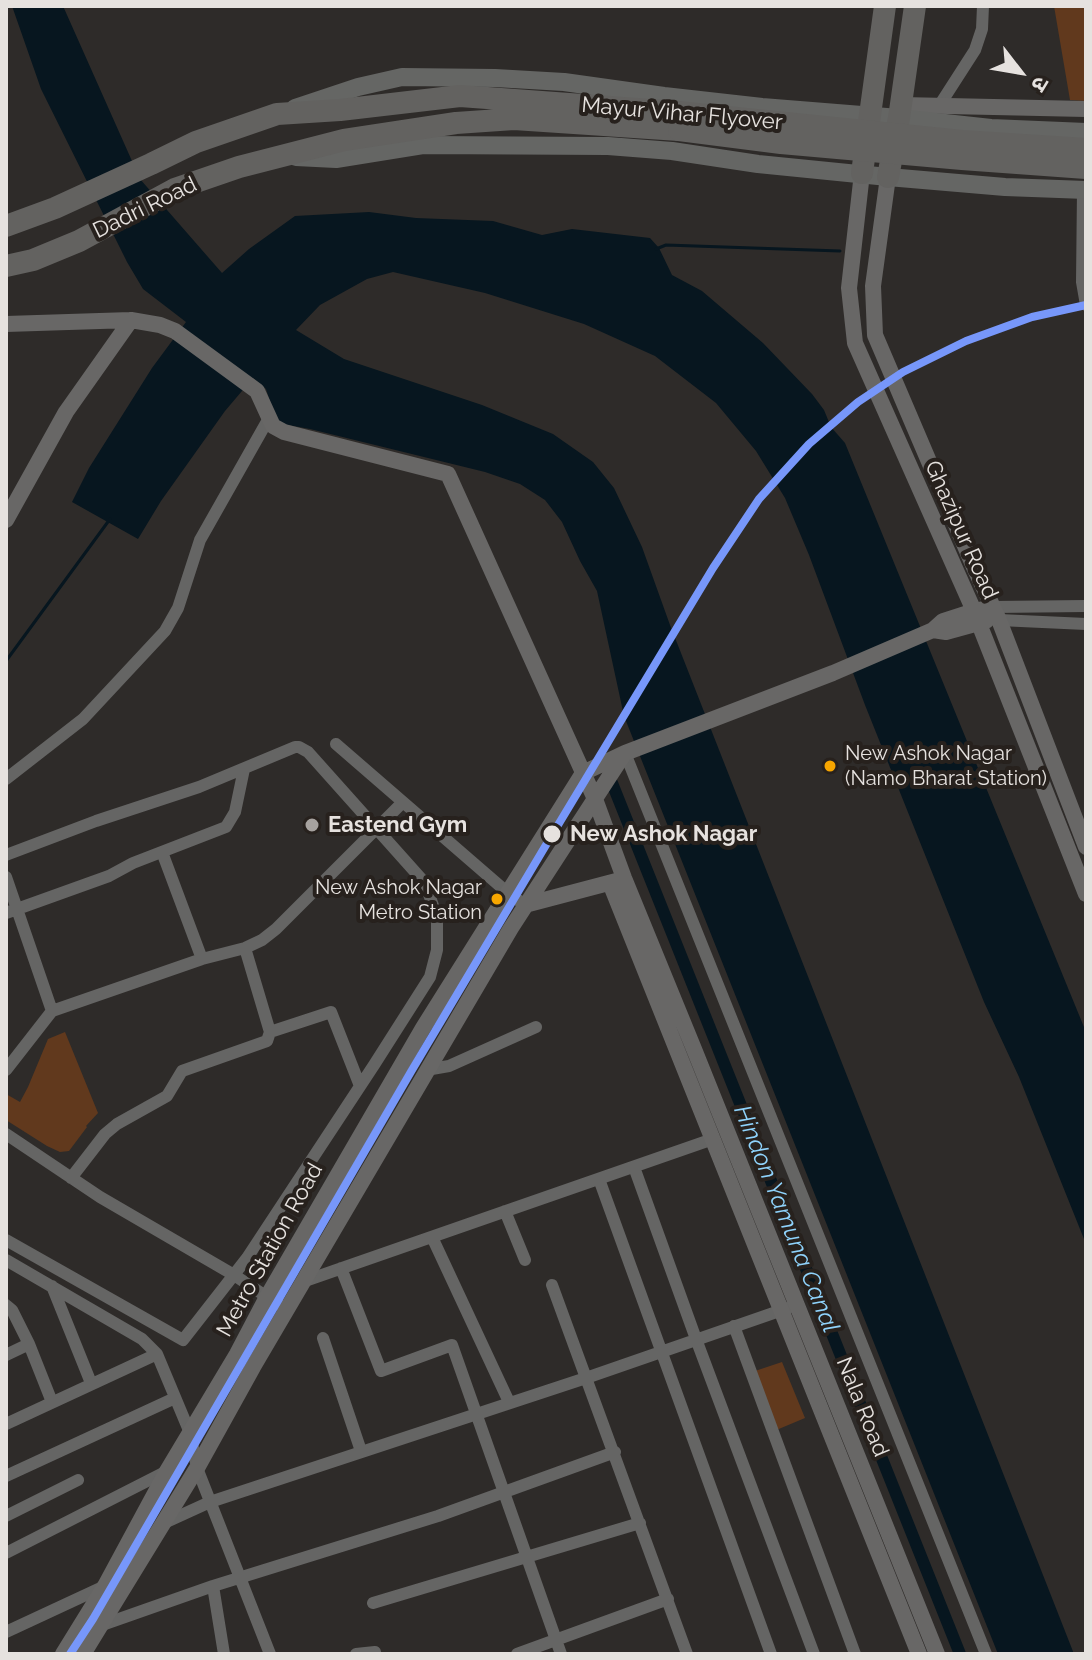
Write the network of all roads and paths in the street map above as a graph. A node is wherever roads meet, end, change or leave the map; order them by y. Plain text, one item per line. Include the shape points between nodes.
1 (885, 6) edge
2 (915, 6) edge
3 (983, 6) edge
4 (939, 106) junction
5 (761, 107) junction
6 (1086, 109) edge
7 (900, 111) junction
8 (277, 114) junction
9 (868, 115) junction
10 (1086, 132) edge
11 (1086, 149) edge
12 (285, 156) junction
13 (758, 164) junction
14 (862, 173) junction
15 (888, 177) junction
16 (1085, 183) edge
17 (6, 226) edge
18 (6, 266) edge
19 (1086, 305) edge
20 (131, 320) junction
21 (6, 324) edge
22 (269, 418) junction
23 (6, 520) edge
24 (1086, 606) edge
25 (996, 614) junction
26 (971, 618) junction
27 (1086, 624) edge
28 (336, 744) dead end
29 (629, 751) junction
30 (244, 769) junction
31 (583, 773) junction
32 (6, 779) edge
33 (595, 799) junction
34 (403, 802) junction
35 (378, 829) junction
36 (1086, 847) edge
37 (162, 852) junction
38 (6, 855) edge
39 (520, 871) junction
40 (6, 877) edge
41 (617, 880) junction
42 (540, 883) junction
43 (508, 893) junction
44 (1086, 894) edge
45 (525, 905) junction
46 (12, 911) edge
47 (245, 948) junction
48 (202, 959) junction
49 (52, 1011) junction
50 (536, 1027) dead end
51 (270, 1032) junction
52 (6, 1070) edge
53 (426, 1070) junction
54 (360, 1086) junction
55 (6, 1134) edge
56 (713, 1139) junction
57 (727, 1154) junction
58 (634, 1167) junction
59 (71, 1178) junction
60 (599, 1179) junction
61 (505, 1211) junction
62 (432, 1237) junction
63 (6, 1240) edge
64 (6, 1260) edge
65 (525, 1260) dead end
66 (341, 1268) junction
67 (234, 1275) junction
68 (302, 1282) junction
69 (552, 1285) dead end
70 (52, 1286) junction
71 (267, 1297) junction
72 (6, 1305) edge
73 (789, 1308) junction
74 (287, 1309) junction
75 (734, 1326) junction
76 (323, 1338) dead end
77 (696, 1339) junction
78 (29, 1344) junction
79 (661, 1350) junction
80 (157, 1354) junction
81 (6, 1355) edge
82 (586, 1378) junction
83 (91, 1383) junction
84 (175, 1398) junction
85 (52, 1402) junction
86 (509, 1402) junction
87 (475, 1413) junction
88 (6, 1424) edge
89 (190, 1433) junction
90 (361, 1451) junction
91 (615, 1452) junction
92 (197, 1468) junction
93 (167, 1471) junction
94 (6, 1476) edge
95 (78, 1480) dead end
96 (503, 1492) junction
97 (210, 1502) junction
98 (6, 1516) edge
99 (164, 1523) junction
100 (640, 1523) junction
101 (6, 1553) edge
102 (526, 1557) junction
103 (892, 1565) junction
104 (240, 1578) junction
105 (105, 1586) junction
106 (213, 1586) junction
107 (668, 1599) junction
108 (373, 1603) dead end
109 (102, 1625) junction
110 (6, 1632) edge
111 (555, 1639) junction
112 (375, 1652) dead end
113 (63, 1654) edge
114 (83, 1654) edge
115 (224, 1654) edge
116 (270, 1654) edge
117 (356, 1654) edge
118 (517, 1654) edge
119 (561, 1654) edge
120 (687, 1654) edge
121 (771, 1654) edge
122 (814, 1654) edge
123 (855, 1654) edge
124 (919, 1654) edge
125 (937, 1654) edge
126 (986, 1654) edge

1 - 9 highway
2 - 7 highway
3 - 4 street via 975,50
4 - 6 street
4 - 7 street
5 - 8 main road via 564,82 402,77
5 - 9 main road
5 - 13 main road via 778,117 785,135 778,154
7 - 9 main road
7 - 10 main road via 991,128
7 - 15 highway
8 - 11 highway, Mayur Vihar Flyover, bridge via 460,96
8 - 17 highway, Dadri Road via 196,142
9 - 14 highway
12 - 13 main road via 336,159 423,145 608,146
12 - 16 highway, Mayur Vihar Flyover, bridge via 344,140 514,119 947,158
12 - 18 highway, Dadri Road via 175,189 79,241
13 - 14 main road
14 - 15 main road
14 - 26 street, Ghazipur Road via 849,288 855,343
15 - 16 main road via 1005,187
15 - 25 street, Ghazipur Road via 873,286 875,335
16 - 19 street
20 - 21 street
20 - 22 street via 175,331 257,391
20 - 23 street via 66,412
22 - 31 street via 284,432 448,474
22 - 32 street via 200,540 165,631 83,719
24 - 25 street
25 - 26 street
25 - 27 street
25 - 36 street, Ghazipur Road
26 - 29 street
26 - 44 street, Ghazipur Road
28 - 34 street
29 - 31 street
29 - 33 street, Metro Station Road
29 - 126 street
30 - 35 street via 295,747 304,749
30 - 37 street via 235,812 226,827
30 - 38 street
31 - 33 street
31 - 39 street, Metro Station Road
33 - 41 street
33 - 42 street, Metro Station Road
34 - 35 street
34 - 43 street
35 - 47 street via 276,929
35 - 54 street via 425,883 437,917 437,950 430,977
37 - 46 street
37 - 48 street
39 - 42 street
39 - 43 street, Metro Station Road
40 - 46 street
41 - 45 street
41 - 56 street, Nala Road
41 - 57 street, Nala Road
42 - 45 street, Metro Station Road
43 - 45 street
43 - 71 street, Metro Station Road
45 - 53 street, Metro Station Road
46 - 49 street
47 - 48 street
47 - 51 street
48 - 49 street
49 - 52 street
50 - 53 street via 449,1066
51 - 54 street via 331,1012
51 - 59 street via 264,1043 182,1071 167,1096 105,1134
53 - 68 street, Metro Station Road
54 - 67 street
55 - 59 street
56 - 57 street, Nala Road
56 - 58 street
57 - 73 street, Nala Road
58 - 60 street
58 - 77 street
59 - 67 street
60 - 61 street
60 - 79 street
61 - 62 street
61 - 65 street
62 - 66 street
62 - 86 street
63 - 67 street via 183,1340
64 - 70 street
66 - 68 street
66 - 87 street via 381,1371 452,1345
67 - 71 street
68 - 74 street, Metro Station Road
69 - 82 street
70 - 80 street via 142,1339
70 - 83 street
71 - 74 street
71 - 89 street, Metro Station Road
72 - 78 street
73 - 75 street
73 - 103 street, Nala Road
74 - 92 street, Metro Station Road
75 - 77 street
75 - 123 street
76 - 90 street
77 - 79 street
77 - 122 street
78 - 81 street
78 - 85 street
79 - 82 street
79 - 121 street
80 - 83 street
80 - 84 street
82 - 86 street
82 - 91 street
83 - 85 street
84 - 89 street
84 - 94 street
85 - 88 street
86 - 87 street
87 - 90 street
87 - 96 street
89 - 92 street
89 - 93 street, Metro Station Road
90 - 97 street
91 - 96 street
91 - 100 street
92 - 97 street
92 - 99 street, Metro Station Road
93 - 101 street
93 - 105 street, Metro Station Road
95 - 98 street
96 - 102 street
96 - 104 street
97 - 99 street
97 - 104 street
99 - 109 street, Metro Station Road
100 - 102 street
100 - 107 street
102 - 108 street
102 - 111 street
103 - 124 street, Nala Road
103 - 125 street, Nala Road
104 - 106 street
104 - 116 street
105 - 110 street
105 - 113 street, Metro Station Road
106 - 109 street
106 - 115 street
107 - 111 street
107 - 120 street
109 - 114 street, Metro Station Road
111 - 118 street
111 - 119 street
112 - 117 street

